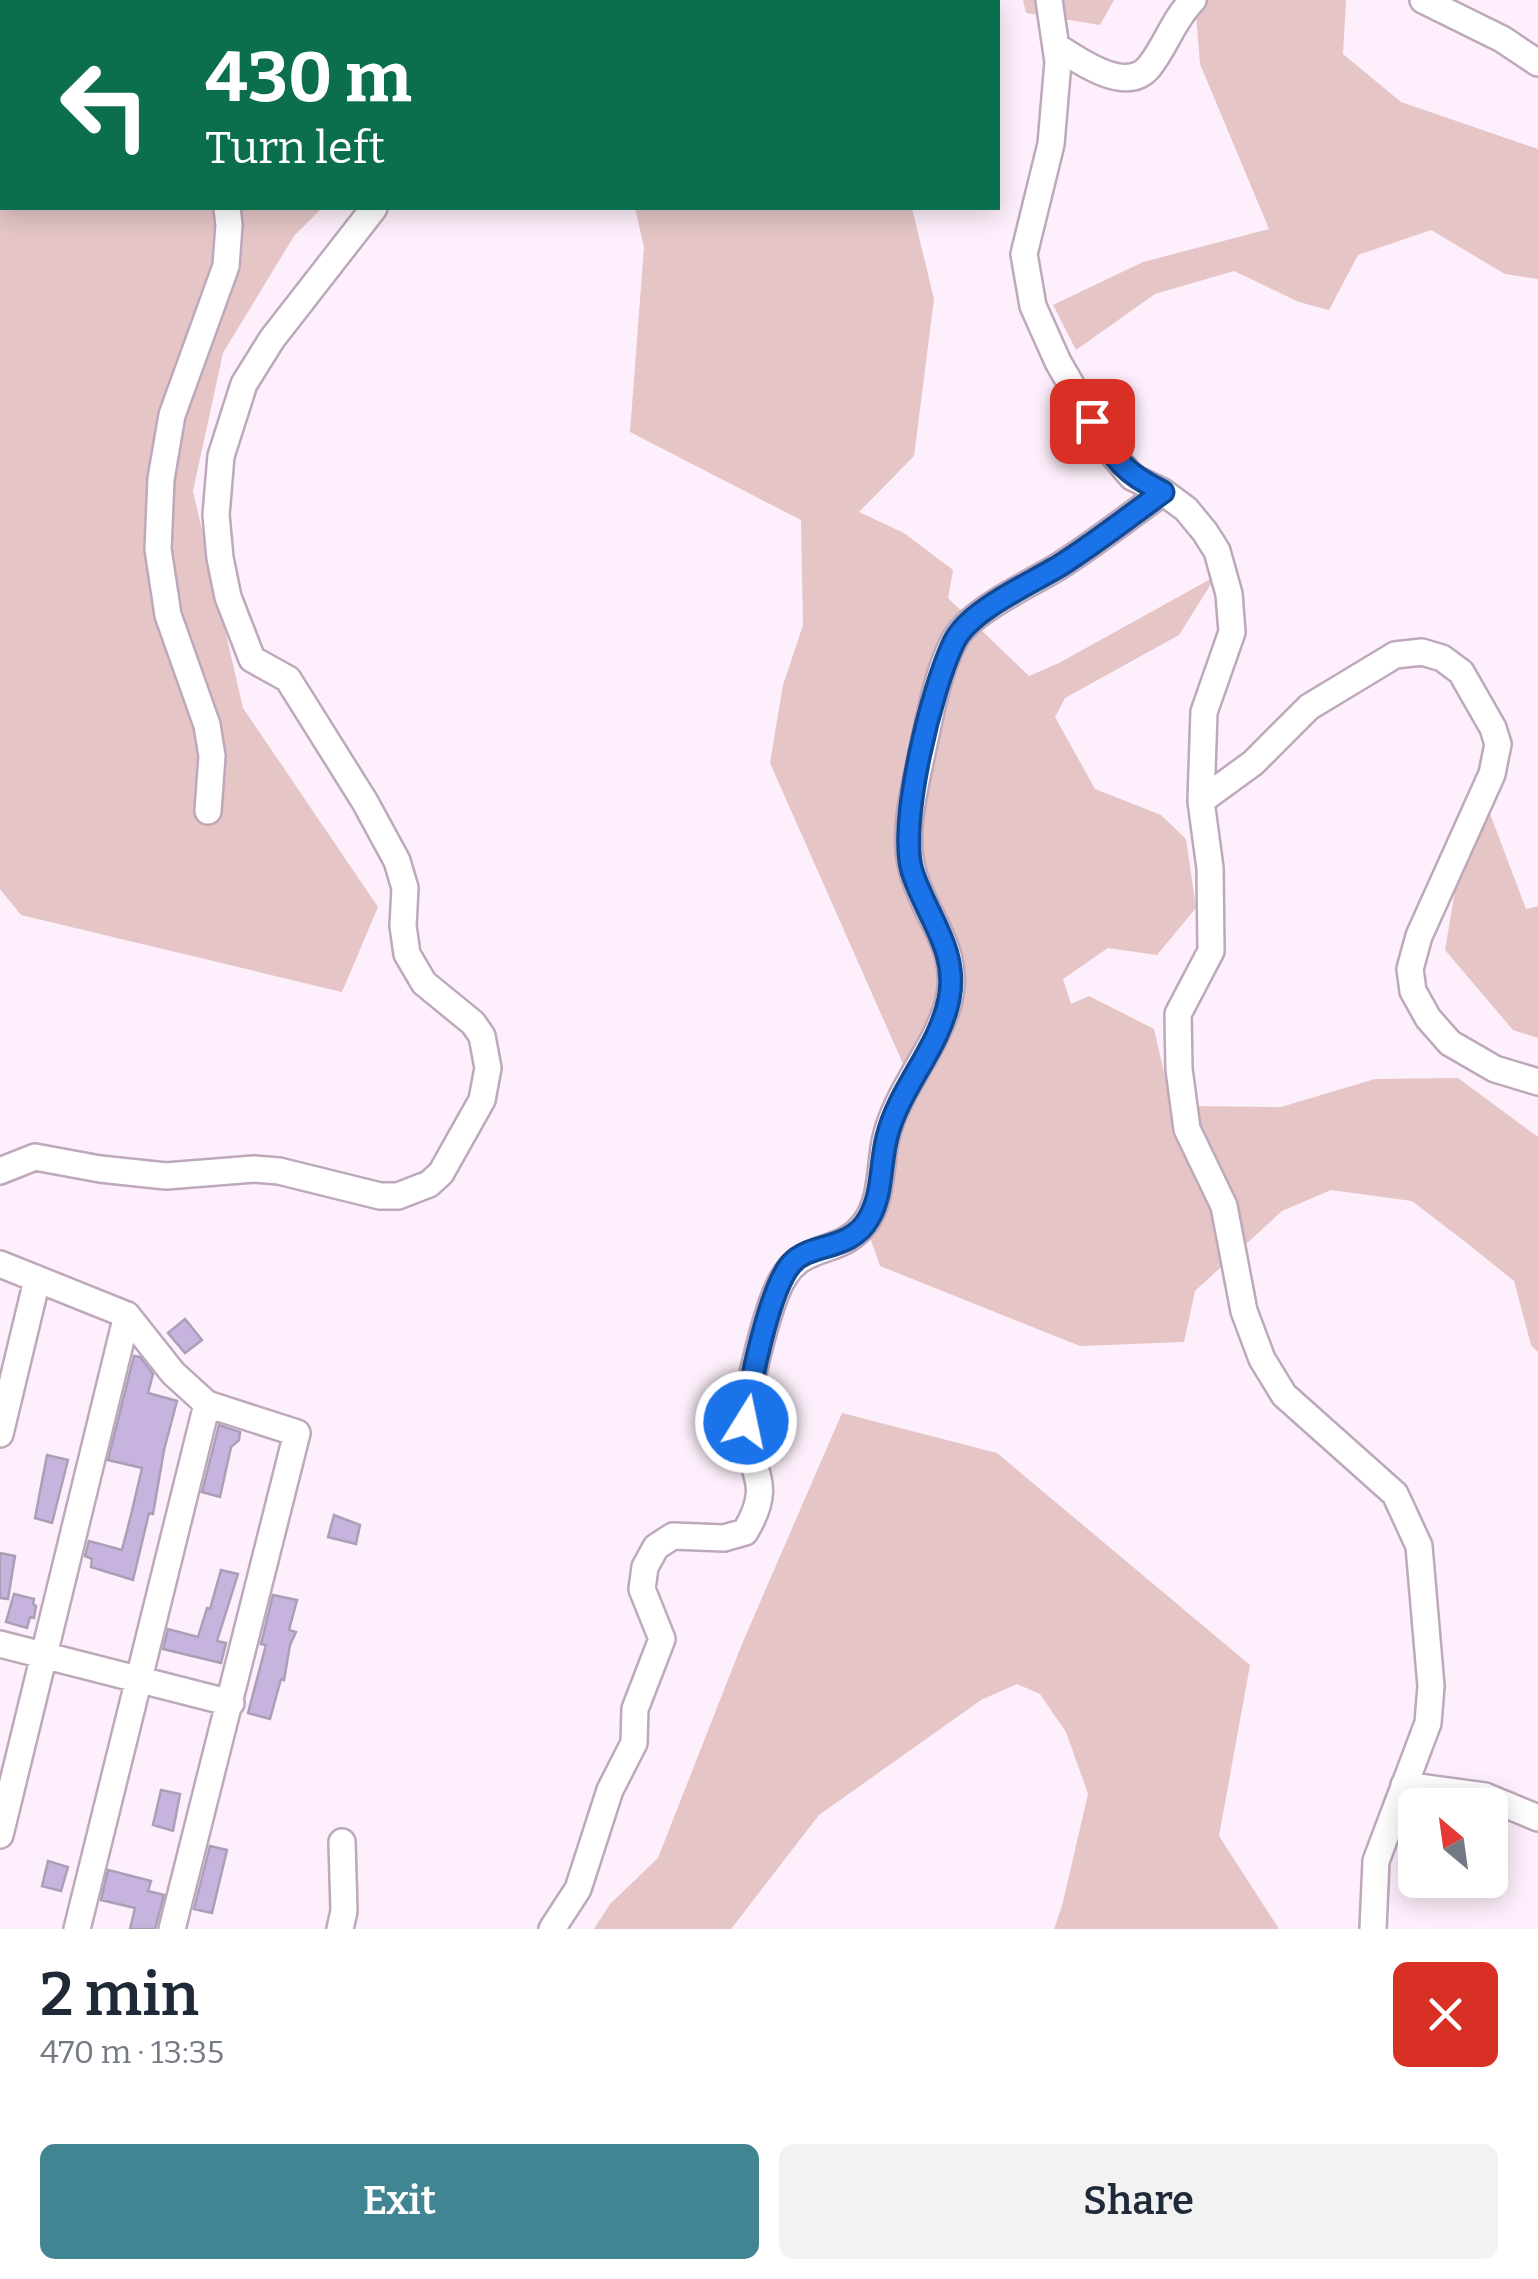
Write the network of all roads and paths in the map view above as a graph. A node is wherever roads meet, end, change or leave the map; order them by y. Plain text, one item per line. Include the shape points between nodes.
1 (1049, 0) edge
2 (1193, 0) edge
3 (1422, 0) edge
4 (1056, 46) junction
5 (1538, 63) edge
6 (226, 210) edge
7 (372, 210) edge
8 (1163, 492) junction
9 (1201, 801) junction
10 (208, 811) dead end
11 (1538, 1082) edge
12 (0, 1171) edge
13 (0, 1264) edge
14 (37, 1280) junction
15 (127, 1315) junction
16 (207, 1404) junction
17 (0, 1434) edge
18 (0, 1644) edge
19 (43, 1654) junction
20 (139, 1679) junction
21 (231, 1704) junction
22 (1404, 1784) junction
23 (1538, 1818) edge
24 (0, 1834) edge
25 (342, 1842) dead end
26 (77, 1929) edge
27 (172, 1929) edge
28 (340, 1929) edge
29 (552, 1929) edge
30 (1373, 1929) edge

1 - 4 street
2 - 4 street via 1147,71 1130,78 1096,72
3 - 5 street
4 - 8 street via 1051,144 1024,254 1033,306 1109,450 1132,477
6 - 10 street via 226,266 172,415 158,548 168,615 208,725
7 - 12 street via 244,384 222,456 220,558 252,659 288,680 397,860 408,954 424,983 482,1036 488,1068 482,1100 441,1173 398,1196 279,1171 166,1176 35,1157
8 - 9 street via 1186,509 1218,551 1229,594 1232,632 1204,712
8 - 29 street via 955,638 937,684 909,834 911,869 952,967 949,1001 892,1118 870,1217 834,1247 793,1262 776,1292 747,1400 749,1448 762,1489 758,1510 745,1532 673,1536 656,1547 645,1567 642,1589 662,1639 634,1708 634,1743 610,1790 578,1889
9 - 11 street via 1253,763 1309,707 1395,655 1422,652 1461,672 1498,744 1492,774 1418,936 1410,968 1414,992 1450,1043 1494,1070
9 - 22 street via 1210,951 1178,1014 1187,1128 1224,1206 1244,1311 1262,1359 1284,1395 1395,1494 1419,1546 1431,1686 1428,1723
13 - 14 street
14 - 15 street
14 - 17 street
15 - 16 street
15 - 19 street
16 - 20 street
16 - 21 street via 296,1433
18 - 19 street
19 - 20 street
19 - 24 street
20 - 21 street
20 - 26 street
21 - 27 street
22 - 23 street via 1485,1796
22 - 30 street via 1376,1861
25 - 28 street

